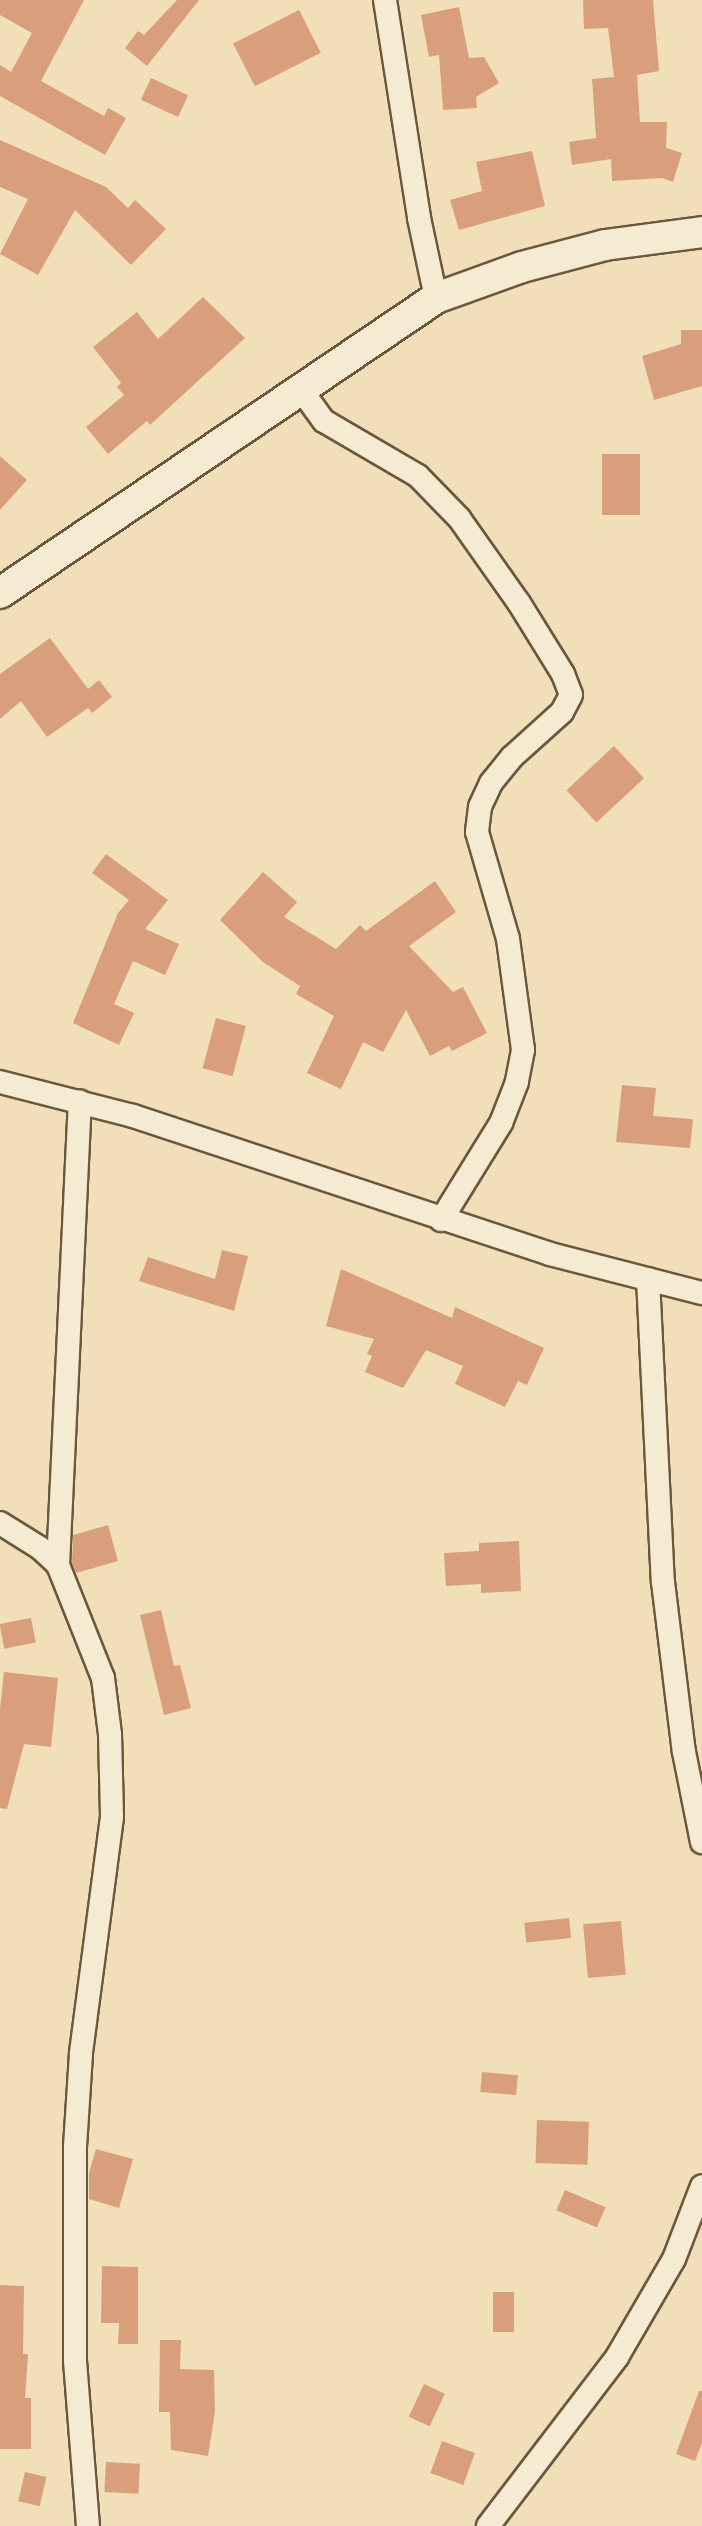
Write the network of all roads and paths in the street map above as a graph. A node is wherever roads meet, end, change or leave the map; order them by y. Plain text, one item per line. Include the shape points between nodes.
1 (385, 0) edge
2 (702, 232) edge
3 (436, 298) junction
4 (302, 391) junction
5 (0, 593) edge
6 (0, 1082) edge
7 (80, 1102) junction
8 (441, 1220) junction
9 (648, 1279) junction
10 (701, 1293) edge
11 (0, 1523) edge
12 (58, 1565) junction
13 (702, 1842) edge
14 (702, 2186) edge
15 (88, 2526) edge
16 (488, 2526) edge

1 - 3 street
2 - 3 main road via 605,245
3 - 4 main road
4 - 5 main road
4 - 8 street via 324,421 418,476 459,518 519,603 571,695 562,712 512,757 480,807 477,832 508,939 523,1050 501,1123
6 - 7 street
7 - 8 street
7 - 12 street
8 - 9 street
9 - 10 street
9 - 13 street via 663,1582 684,1752
11 - 12 street
12 - 15 street via 103,1678 111,1776 112,1817 81,2054 75,2146 75,2361
14 - 16 street via 674,2259 617,2357

